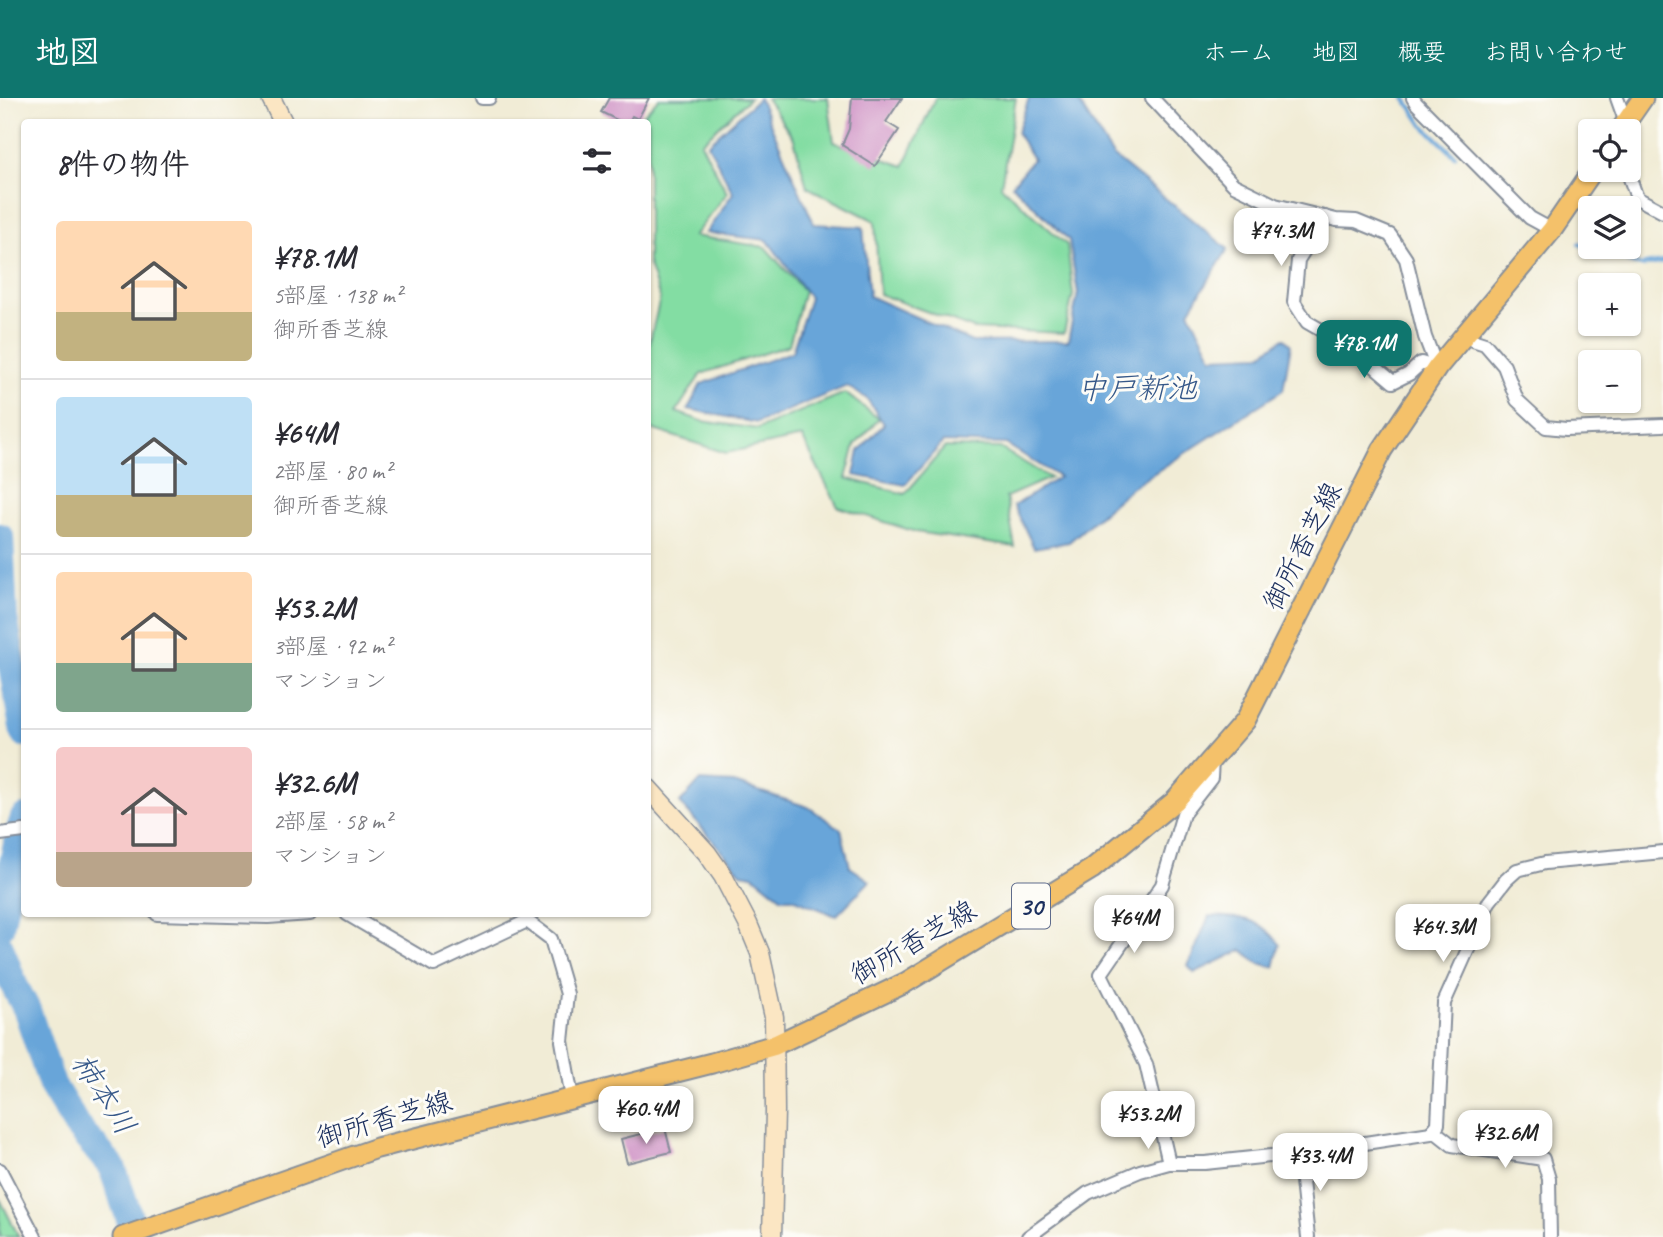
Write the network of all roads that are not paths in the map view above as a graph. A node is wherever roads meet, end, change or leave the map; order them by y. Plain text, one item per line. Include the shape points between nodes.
1 (271, 98) edge
2 (482, 98) edge
3 (489, 98) edge
4 (1152, 98) edge
5 (1413, 98) edge
6 (1617, 98) edge
7 (1643, 98) edge
8 (282, 119) edge
9 (1621, 119) edge
10 (1629, 119) edge
11 (1585, 182) edge
12 (1631, 182) edge
13 (1663, 212) edge
14 (1325, 217) junction
15 (1552, 230) junction
16 (1463, 337) junction
17 (1437, 368) junction
18 (1663, 425) edge
19 (651, 791) edge
20 (1175, 813) junction
21 (1663, 852) edge
22 (352, 917) edge
23 (775, 1045) junction
24 (572, 1098) junction
25 (1433, 1130) junction
26 (1299, 1153) junction
27 (1169, 1163) junction
28 (0, 1170) edge
29 (126, 1236) edge
30 (35, 1237) edge
31 (772, 1237) edge
32 (1028, 1237) edge
33 (1308, 1237) edge
34 (1550, 1237) edge

1 - 8 street
2 - 3 street
4 - 14 street via 1234,185 1275,205
5 - 15 street via 1530,218
6 - 9 street
7 - 10 main road
11 - 15 main road, 御所香芝線 / 30
12 - 13 street via 1637,198
14 - 17 street via 1356,221 1390,235 1406,258
14 - 17 street via 1298,260 1294,302 1307,322 1354,349 1393,382 1421,363
15 - 16 main road, 御所香芝線 / 30
16 - 17 main road, 御所香芝線 / 30
16 - 18 street via 1485,344 1504,366 1517,400 1546,426
17 - 20 main road, 御所香芝線 / 30 via 1382,450 1245,721
19 - 23 street via 707,853 748,924 769,986
20 - 23 main road, 御所香芝線 / 30 via 905,983
20 - 27 street via 1162,885 1101,974 1146,1065
21 - 25 street via 1545,863 1517,870 1506,880 1489,902 1444,1003 1438,1124
22 - 24 street via 434,965 527,921 551,939 567,994 562,1041
23 - 24 main road, 御所香芝線 / 30
23 - 31 street
24 - 29 main road, 御所香芝線 / 30 via 377,1147
25 - 26 street via 1421,1136
25 - 34 street via 1452,1145 1543,1159 1549,1179
26 - 27 street
26 - 33 street
27 - 32 street via 1088,1193
28 - 30 street

